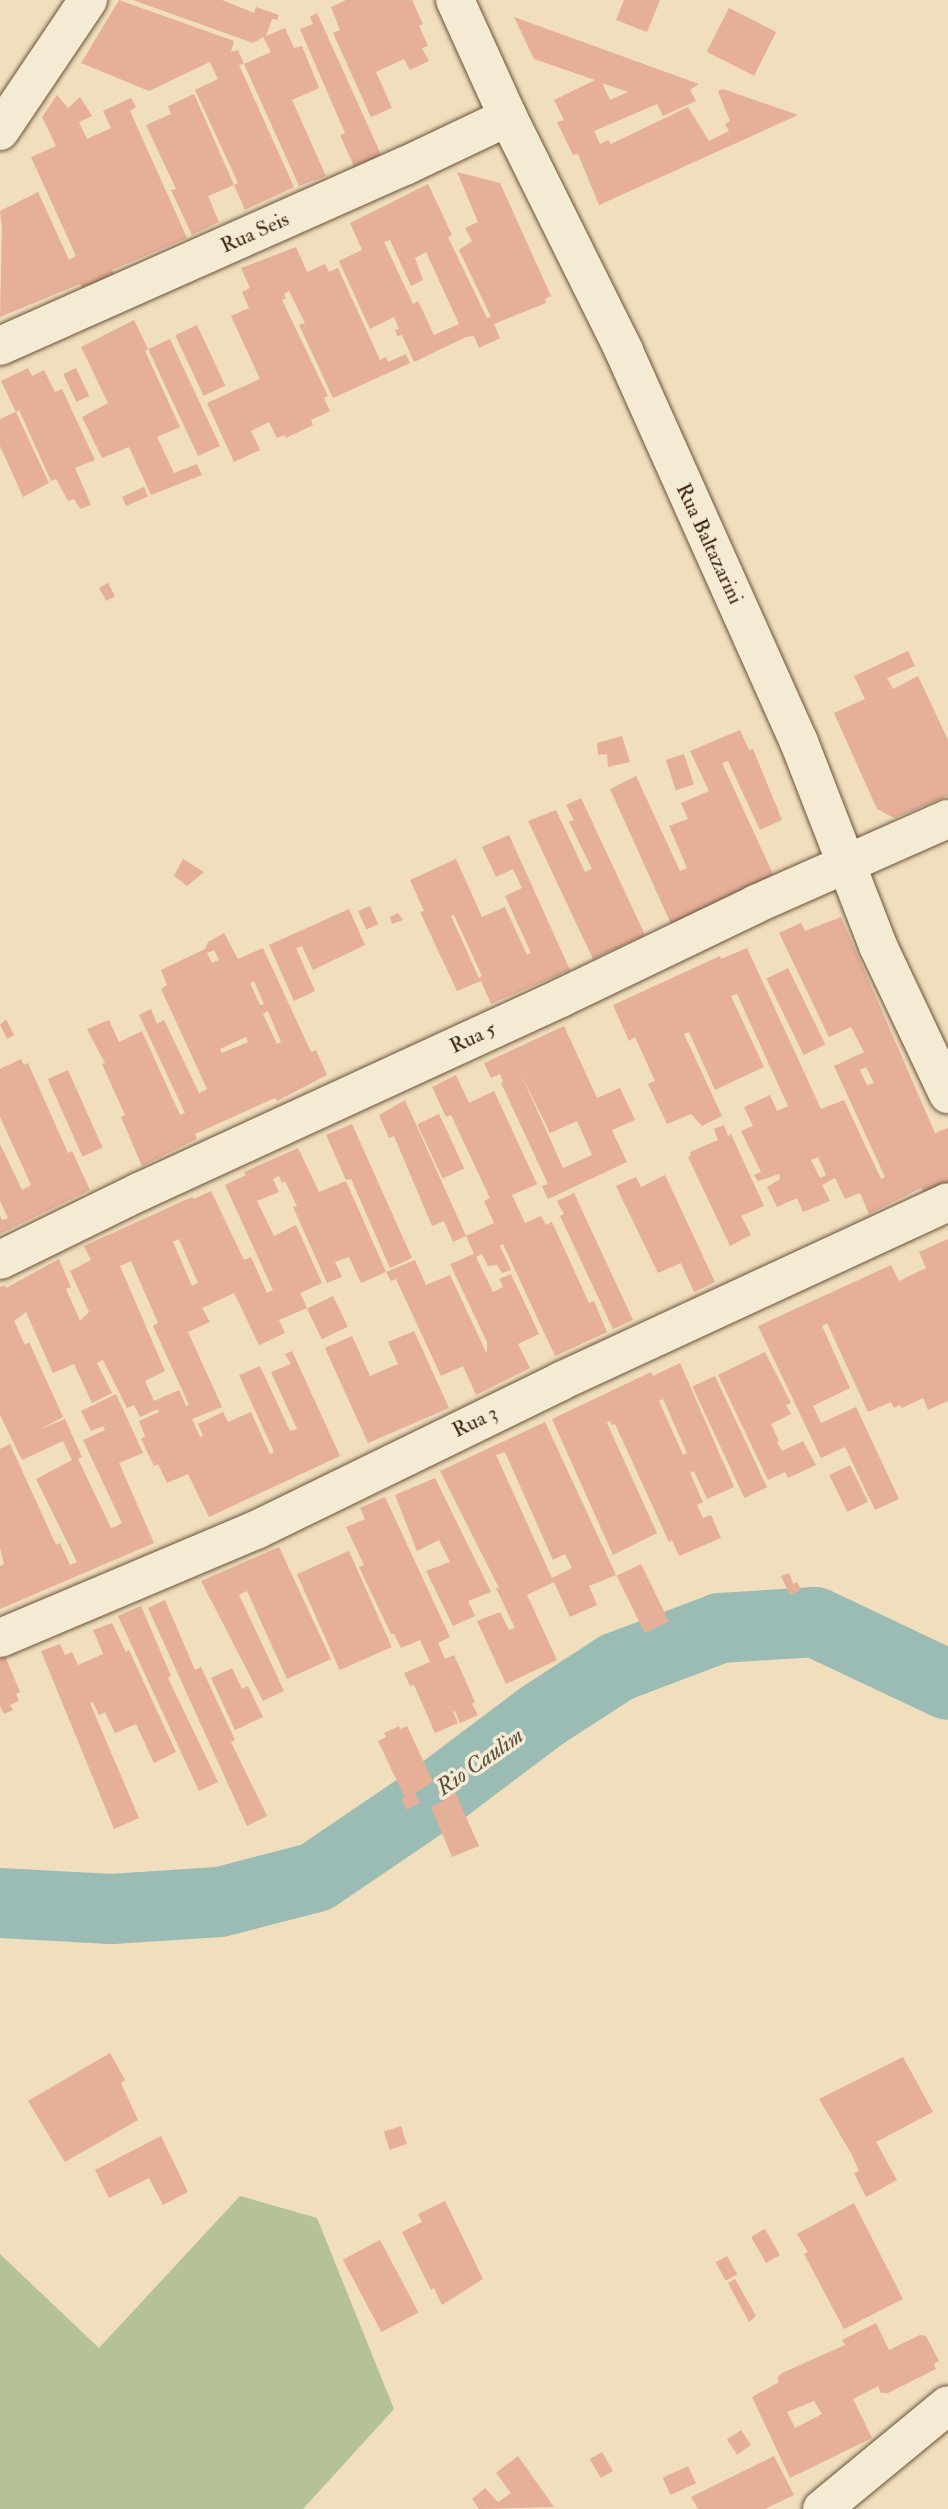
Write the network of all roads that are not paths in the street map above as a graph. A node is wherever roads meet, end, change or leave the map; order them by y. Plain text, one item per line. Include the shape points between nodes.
1 (88, 0) edge
2 (455, 0) edge
3 (508, 117) junction
4 (0, 131) edge
5 (0, 346) edge
6 (948, 819) edge
7 (845, 865) junction
8 (948, 1094) edge
9 (948, 1202) edge
10 (0, 1260) edge
11 (0, 1638) edge
12 (948, 2405) edge
13 (822, 2509) edge

1 - 4 street
2 - 3 street, Rua Baltazarini
3 - 5 street, Rua Seis
3 - 7 street, Rua Baltazarini via 624,351 799,742
6 - 7 street, Rua 5
7 - 8 street, Rua Baltazarini
7 - 10 street, Rua 5
9 - 11 street, Rua 3 via 561,1381 256,1530
12 - 13 street

